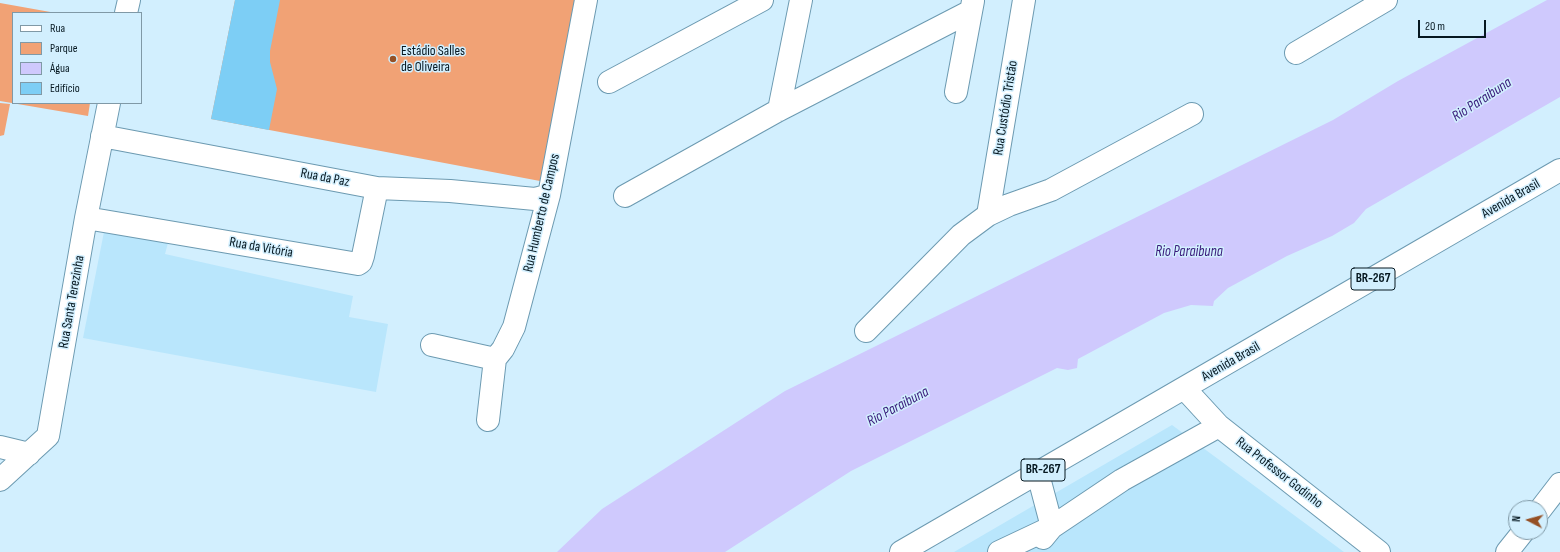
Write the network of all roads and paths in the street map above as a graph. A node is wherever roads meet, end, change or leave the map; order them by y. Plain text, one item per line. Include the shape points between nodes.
1 (129, 0) edge
2 (586, 0) edge
3 (762, 0) edge
4 (801, 0) edge
5 (1024, 0) edge
6 (1386, 0) edge
7 (972, 5) edge
8 (126, 12) edge
9 (1296, 53) dead end
10 (609, 82) dead end
11 (956, 92) dead end
12 (109, 104) edge
13 (779, 110) junction
14 (1192, 114) dead end
15 (102, 136) junction
16 (1560, 170) edge
17 (377, 188) junction
18 (549, 195) junction
19 (625, 196) dead end
20 (988, 215) junction
21 (86, 218) junction
22 (866, 331) dead end
23 (432, 345) dead end
24 (495, 359) junction
25 (1185, 389) junction
26 (488, 420) dead end
27 (1219, 426) junction
28 (0, 447) edge
29 (30, 454) junction
30 (1038, 474) junction
31 (0, 480) edge
32 (1560, 484) edge
33 (1548, 500) edge
34 (1052, 527) junction
35 (1517, 540) edge
36 (901, 552) edge
37 (999, 552) edge
38 (1032, 552) edge
39 (1379, 552) edge
40 (1507, 552) edge

1 - 8 main road
2 - 18 main road, Rua Humberto de Campos
3 - 10 main road
4 - 13 main road
5 - 20 main road, Rua Custódio Tristão
6 - 9 main road
7 - 11 main road
7 - 13 main road
12 - 15 main road, Rua Santa Terezinha
13 - 19 main road
14 - 20 main road via 1051,190
15 - 17 main road, Rua da Paz
15 - 21 main road, Rua Santa Terezinha
16 - 25 main road, Avenida Brasil / BR-267
17 - 18 main road, Rua da Paz via 450,191 535,199
17 - 21 main road, Rua da Vitória via 363,256 358,264
18 - 24 main road, Rua Humberto de Campos via 514,328 503,350
20 - 22 main road via 961,235
21 - 29 main road, Rua Santa Terezinha via 48,436
23 - 24 main road
24 - 26 main road, Rua Humberto de Campos
25 - 27 main road, Rua Professor Godinho
25 - 30 main road, Avenida Brasil / BR-267
27 - 34 main road via 1122,480
27 - 39 main road, Rua Professor Godinho
28 - 29 main road
29 - 31 main road, Rua Santa Terezinha
30 - 34 main road
30 - 36 main road, Avenida Brasil / BR-267
32 - 33 main road
34 - 37 main road
34 - 38 main road
35 - 40 main road

